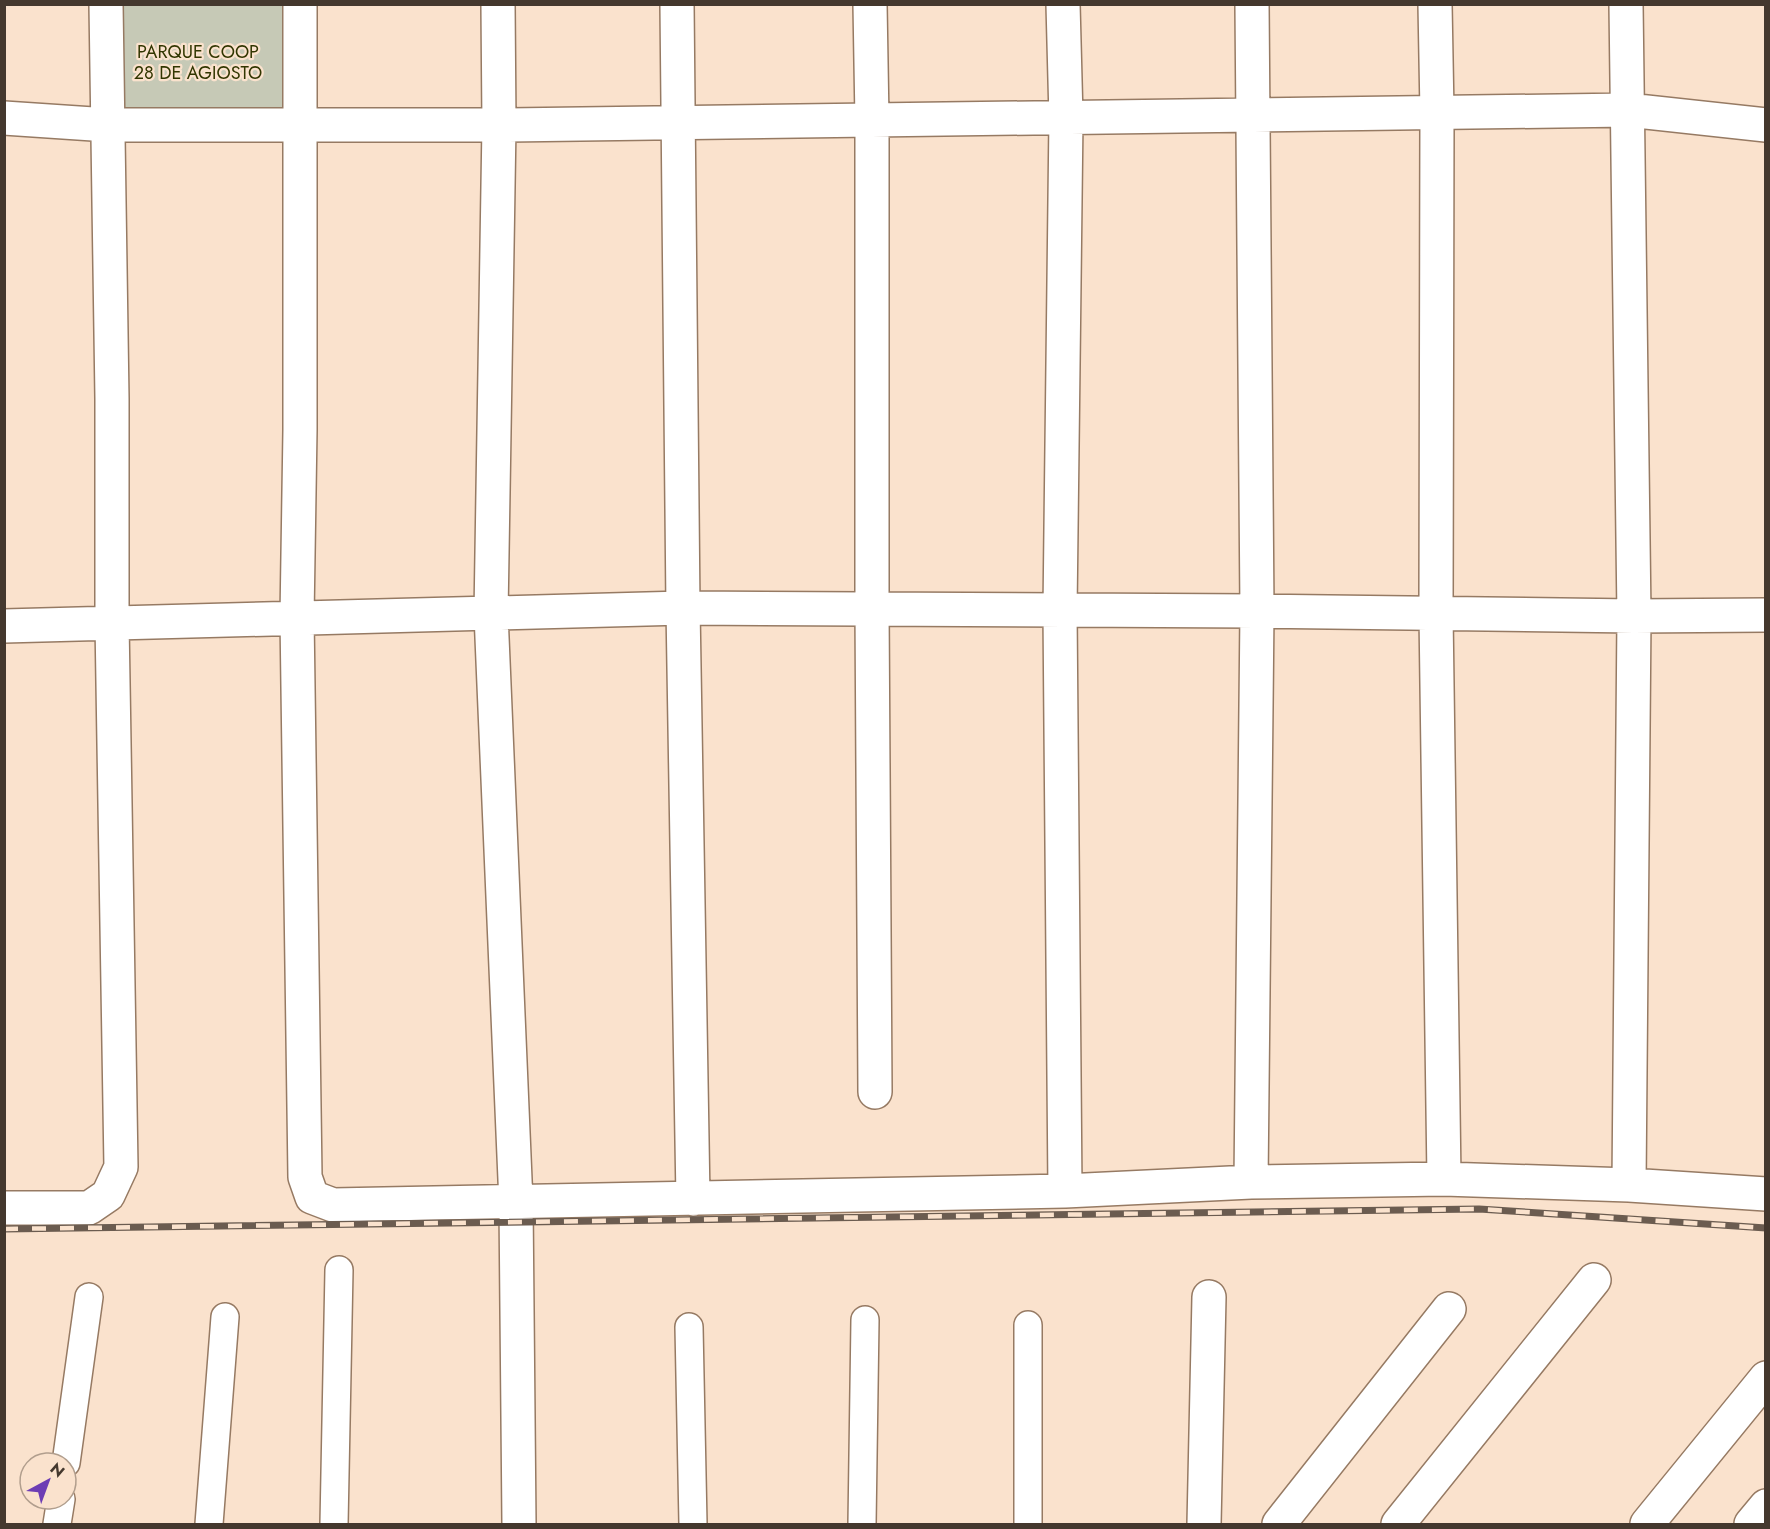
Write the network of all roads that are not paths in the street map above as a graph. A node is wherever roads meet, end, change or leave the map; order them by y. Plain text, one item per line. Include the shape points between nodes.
1 (106, 4) edge
2 (300, 4) edge
3 (498, 4) edge
4 (677, 4) edge
5 (870, 4) edge
6 (1064, 4) edge
7 (1252, 4) edge
8 (1435, 4) edge
9 (1626, 4) edge
10 (1628, 110) junction
11 (1437, 113) junction
12 (1253, 115) junction
13 (4, 118) edge
14 (1066, 118) junction
15 (872, 121) junction
16 (678, 123) junction
17 (108, 125) junction
18 (299, 125) junction
19 (1766, 125) edge
20 (499, 126) junction
21 (683, 608) junction
22 (872, 608) junction
23 (1257, 610) junction
24 (1060, 611) junction
25 (491, 614) junction
26 (1436, 614) junction
27 (1766, 615) edge
28 (1634, 616) junction
29 (297, 617) junction
30 (112, 622) junction
31 (4, 626) edge
32 (874, 1092) dead end
33 (1444, 1179) junction
34 (1251, 1182) junction
35 (1629, 1185) junction
36 (1065, 1191) junction
37 (1766, 1194) edge
38 (693, 1199) junction
39 (516, 1203) junction
40 (4, 1208) edge
41 (339, 1270) dead end
42 (1594, 1280) dead end
43 (89, 1297) dead end
44 (1209, 1297) dead end
45 (1449, 1309) dead end
46 (225, 1317) dead end
47 (865, 1320) dead end
48 (1028, 1325) dead end
49 (689, 1327) dead end
50 (1766, 1378) edge
51 (68, 1451) edge
52 (1766, 1506) edge
53 (209, 1524) edge
54 (334, 1524) edge
55 (519, 1524) edge
56 (693, 1524) edge
57 (862, 1524) edge
58 (1028, 1524) edge
59 (1204, 1524) edge
60 (1279, 1524) edge
61 (1398, 1524) edge
62 (1647, 1524) edge
63 (1751, 1524) edge

1 - 17 street
2 - 18 street
3 - 20 street
4 - 16 street
5 - 15 street
6 - 14 street
7 - 12 street
8 - 11 street
9 - 10 street
10 - 11 street
10 - 19 street
10 - 28 street
11 - 12 street
11 - 26 street
12 - 14 street
12 - 23 street
13 - 17 street
14 - 15 street
14 - 24 street
15 - 16 street
15 - 22 street
16 - 20 street
16 - 21 street
17 - 18 street
17 - 30 street
18 - 20 street
18 - 29 street
20 - 25 street
21 - 22 street
21 - 25 street
21 - 38 street
22 - 24 street
22 - 32 street
23 - 24 street
23 - 26 street
23 - 34 street
24 - 36 street
25 - 29 street
25 - 39 street
26 - 28 street
26 - 33 street
27 - 28 street
28 - 35 street
29 - 30 street
29 - 39 street via 305,1177 312,1197 333,1205
30 - 31 street
30 - 40 street via 122,1167 108,1195 89,1208
33 - 34 street
33 - 35 street
34 - 36 street
35 - 37 street
36 - 38 street
38 - 39 street
39 - 55 street
41 - 54 street
42 - 61 street
43 - 51 street
44 - 59 street
45 - 60 street
46 - 53 street
47 - 57 street
48 - 58 street
49 - 56 street
50 - 62 street
52 - 63 street

